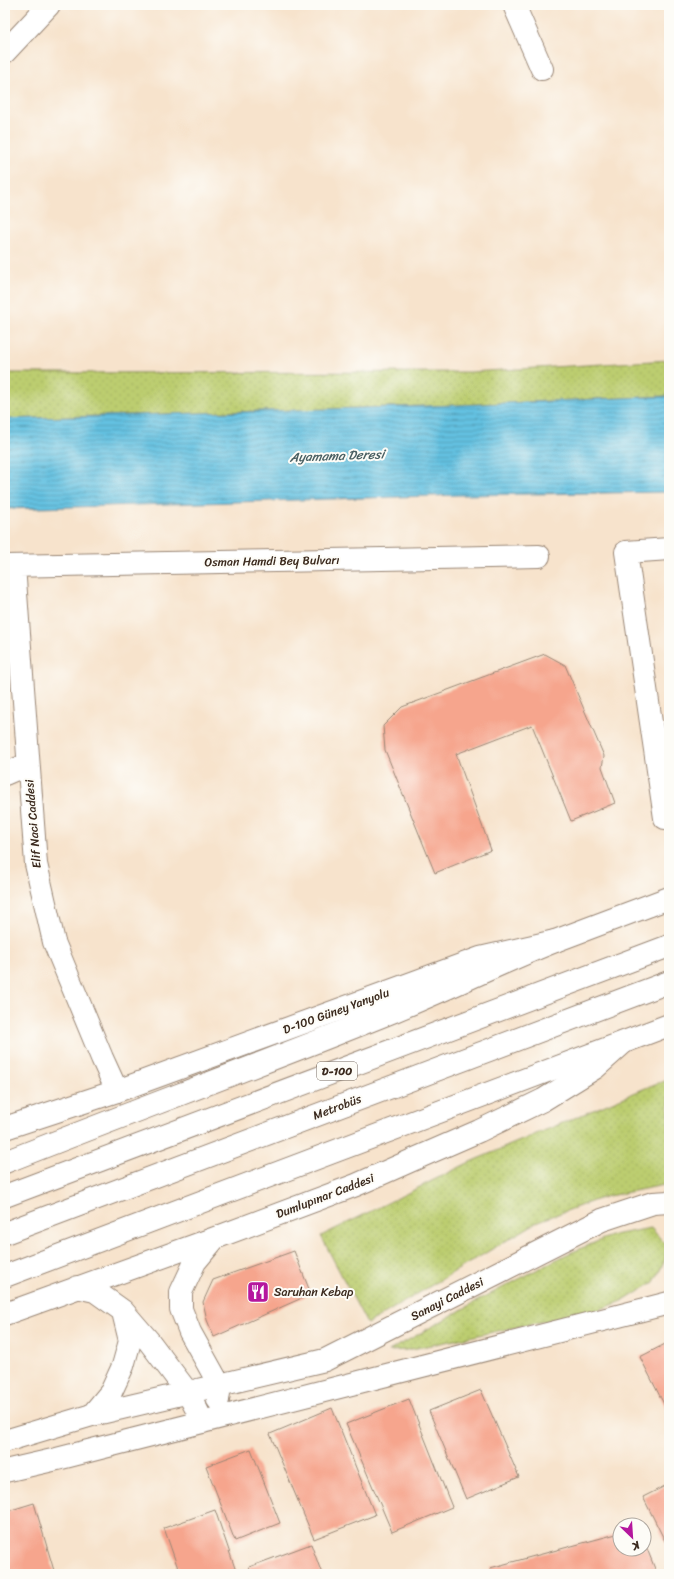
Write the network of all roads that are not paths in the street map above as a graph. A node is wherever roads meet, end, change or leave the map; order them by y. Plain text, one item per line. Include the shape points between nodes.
1 (49, 5) edge
2 (514, 5) edge
3 (5, 52) edge
4 (542, 69) dead end
5 (669, 549) edge
6 (539, 556) dead end
7 (9, 566) edge
8 (28, 764) junction
9 (5, 774) edge
10 (664, 818) dead end
11 (669, 898) edge
12 (554, 941) junction
13 (669, 946) edge
14 (669, 982) edge
15 (669, 1025) edge
16 (626, 1041) junction
17 (117, 1091) junction
18 (5, 1128) edge
19 (5, 1162) edge
20 (5, 1196) edge
21 (664, 1206) edge
22 (5, 1233) edge
23 (215, 1238) junction
24 (5, 1276) edge
25 (77, 1287) junction
26 (665, 1302) edge
27 (123, 1311) junction
28 (5, 1314) edge
29 (220, 1386) junction
30 (188, 1393) junction
31 (92, 1415) junction
32 (203, 1422) junction
33 (5, 1440) edge
34 (5, 1471) edge

1 - 3 main road
2 - 4 main road
5 - 10 main road via 626,552
6 - 7 main road, Osman Hamdi Bey Bulvarı
7 - 8 main road, Elif Naci Caddesi
8 - 9 main road
8 - 17 main road, Elif Naci Caddesi via 36,864 54,942
11 - 12 main road, D-100 Güney Yanyolu
12 - 17 main road, D-100 Güney Yanyolu via 480,958
12 - 19 main road via 395,1010
13 - 20 main road, D-100
14 - 22 main road, Metrobüs
15 - 16 main road
16 - 23 main road, Dumlupınar Caddesi via 595,1068 543,1100 479,1131 356,1185
16 - 24 main road
17 - 18 main road, D-100 Güney Yanyolu
21 - 29 main road, Sanayi Caddesi via 595,1224 325,1360
23 - 25 main road, Dumlupınar Caddesi
23 - 29 main road via 195,1262 181,1292 181,1309 190,1332
25 - 27 main road via 95,1291
25 - 28 main road, Dumlupınar Caddesi
26 - 32 main road
27 - 30 main road
27 - 31 main road via 130,1341 123,1366 111,1392
29 - 30 main road, Sanayi Caddesi
29 - 32 main road via 218,1404
30 - 31 main road, Sanayi Caddesi
30 - 32 main road
31 - 33 main road, Sanayi Caddesi
32 - 34 main road

